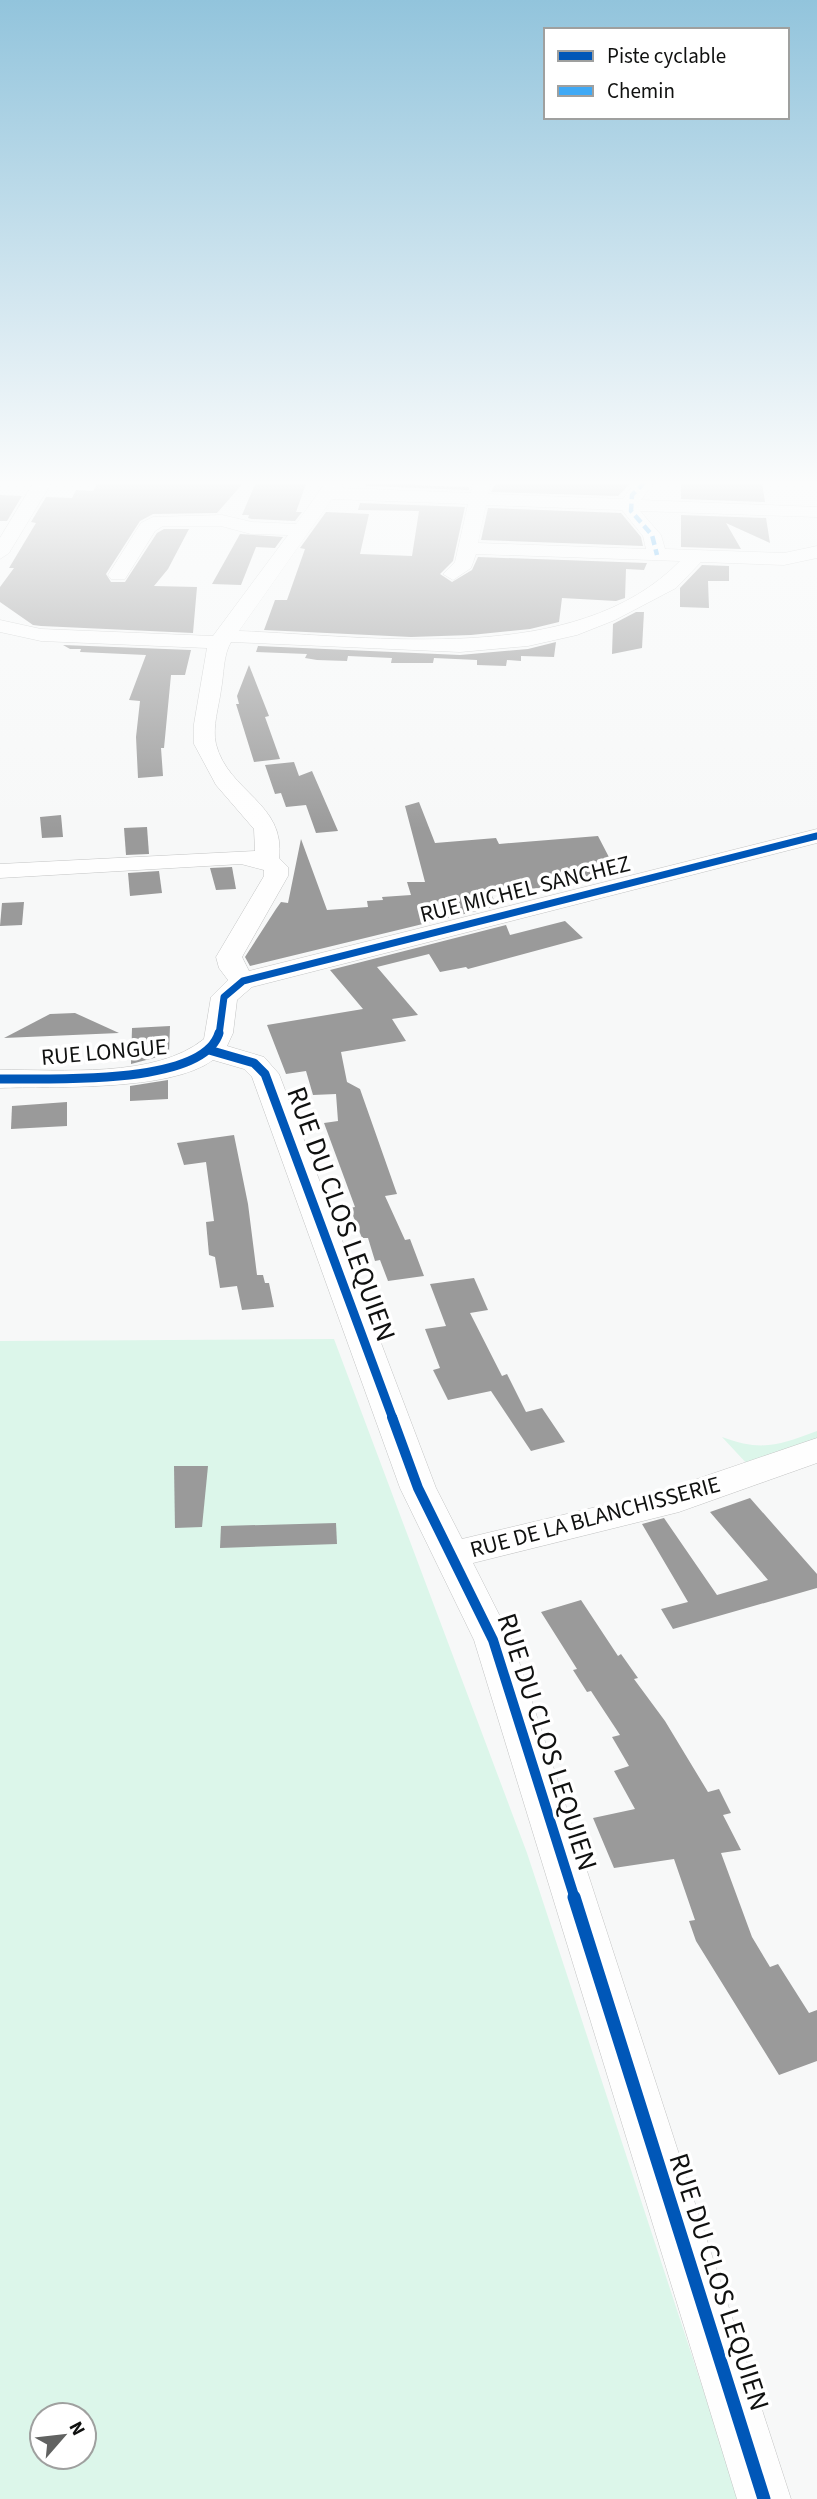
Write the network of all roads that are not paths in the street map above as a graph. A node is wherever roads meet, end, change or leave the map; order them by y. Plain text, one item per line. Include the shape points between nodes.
1 (250, 599) edge
2 (641, 599) edge
3 (0, 626) edge
4 (221, 639) junction
5 (817, 836) edge
6 (266, 860) junction
7 (0, 871) edge
8 (243, 981) junction
9 (209, 1050) junction
10 (0, 1079) edge
11 (817, 1451) edge
12 (451, 1555) junction
13 (764, 2499) edge

1 - 4 street
2 - 4 street via 570,631 528,640 460,646
3 - 4 street via 41,635
4 - 6 street via 205,744 224,780 266,827 270,839
5 - 8 street, RUE MICHEL SANCHEZ
6 - 7 street via 241,857
6 - 8 street via 276,867 276,876 229,957
8 - 9 street via 225,997 220,1031
9 - 10 street, RUE LONGUE via 180,1066 154,1072
9 - 12 street, RUE DU CLOS LEQUIEN via 254,1063 265,1074 418,1488
11 - 12 street, RUE DE LA BLANCHISSERIE via 683,1498
12 - 13 street, RUE DU CLOS LEQUIEN via 493,1640

